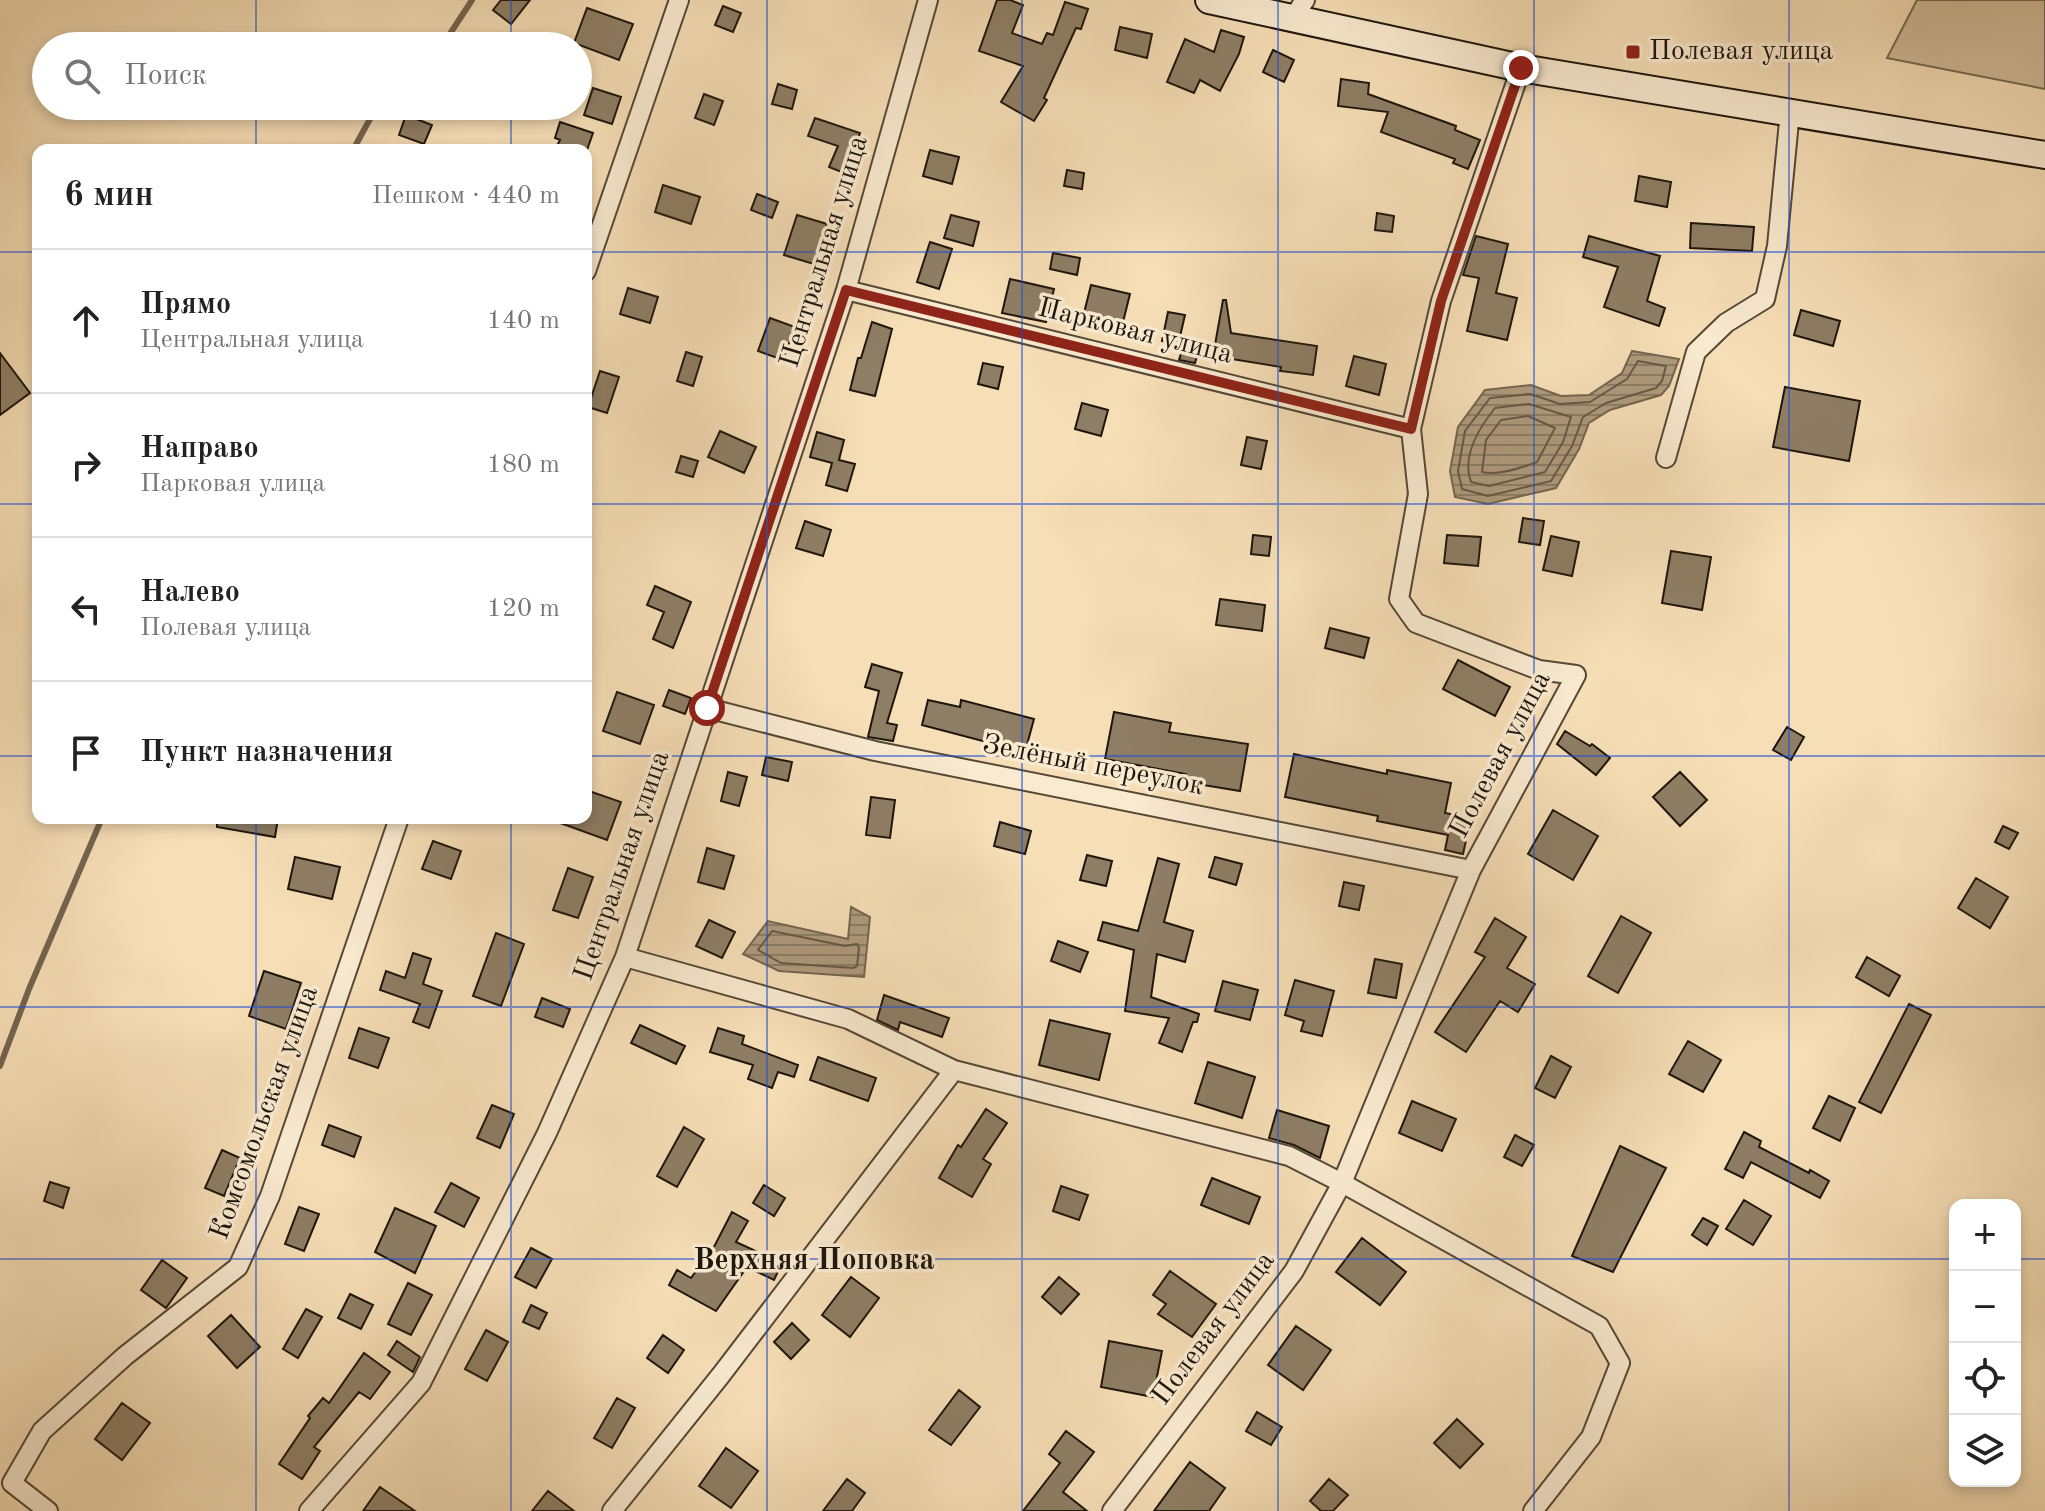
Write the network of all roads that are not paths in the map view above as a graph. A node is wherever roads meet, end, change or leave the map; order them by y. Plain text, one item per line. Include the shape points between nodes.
1 (679, 0) edge
2 (928, 0) edge
3 (1209, 0) edge
4 (1299, 9) edge
5 (1521, 68) junction
6 (1790, 111) junction
7 (2045, 155) edge
8 (592, 254) edge
9 (846, 290) junction
10 (1411, 429) junction
11 (1666, 458) dead end
12 (707, 708) junction
13 (397, 824) edge
14 (1471, 870) junction
15 (625, 957) junction
16 (954, 1070) junction
17 (1342, 1183) junction
18 (48, 1511) edge
19 (309, 1511) edge
20 (612, 1511) edge
21 (1112, 1511) edge
22 (1533, 1511) edge

1 - 8 street
2 - 9 street, Центральная улица
3 - 4 street
4 - 5 street
5 - 6 street
5 - 10 street, Полевая улица via 1441,301
6 - 7 street
6 - 11 street via 1777,246 1765,299 1726,323 1696,352
9 - 10 street, Парковая улица
9 - 12 street, Центральная улица
10 - 14 street, Полевая улица via 1418,494 1399,599 1416,623 1539,670 1576,675
12 - 14 street, Зелёный переулок via 875,751
12 - 15 street, Центральная улица
13 - 18 street, Комсомольская улица via 270,1196 238,1267 125,1356 42,1431 12,1483
14 - 17 street, Полевая улица
15 - 16 street via 848,1019
15 - 19 street, Центральная улица via 547,1133 421,1383
16 - 17 street via 1289,1156
16 - 20 street
17 - 21 street, Полевая улица via 1294,1271
17 - 22 street via 1599,1326 1620,1363 1591,1437

